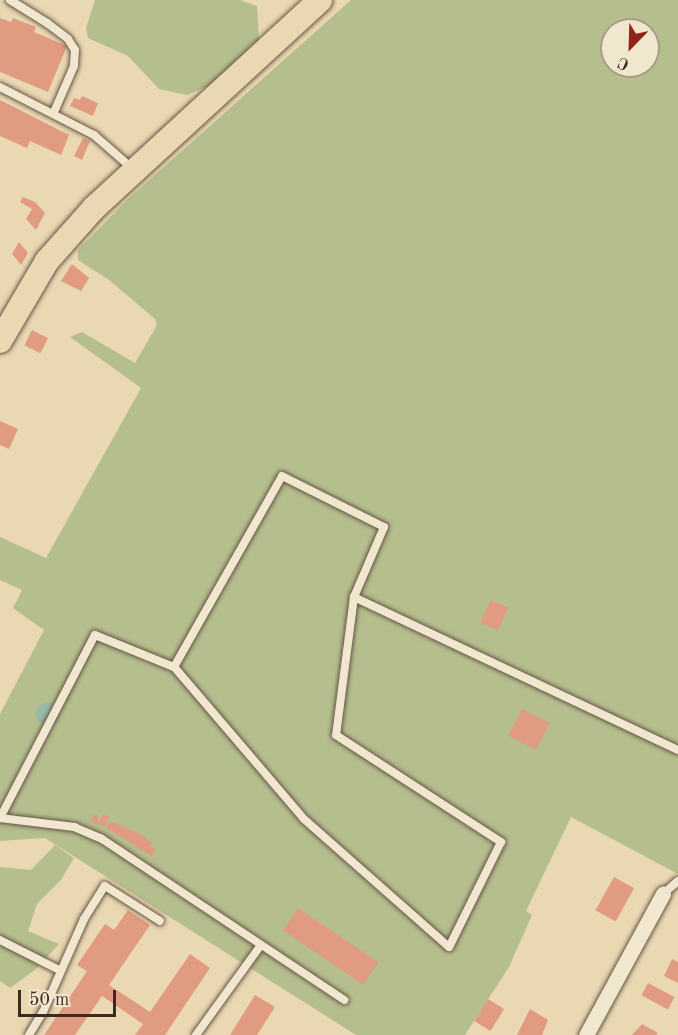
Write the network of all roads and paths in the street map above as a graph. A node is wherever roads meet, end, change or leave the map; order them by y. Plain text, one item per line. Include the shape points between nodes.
1 (10, 0) edge
2 (320, 0) edge
3 (0, 87) edge
4 (54, 112) junction
5 (134, 170) junction
6 (0, 341) edge
7 (354, 597) junction
8 (174, 667) junction
9 (678, 750) edge
10 (0, 818) edge
11 (678, 881) edge
12 (663, 894) joint
13 (160, 921) dead end
14 (0, 940) edge
15 (261, 945) junction
16 (61, 971) junction
17 (344, 1000) dead end
18 (29, 1035) edge
19 (196, 1035) edge
20 (586, 1035) edge

1 - 4 lane via 47,23 75,50 74,66
2 - 5 main road
3 - 4 lane
4 - 5 lane via 94,135
5 - 6 main road via 57,248
7 - 8 lane via 384,527 282,476
7 - 8 lane via 336,735 501,842 449,947 304,819
7 - 9 lane
8 - 10 lane via 95,635
10 - 15 lane via 74,827 102,839
11 - 12 lane
12 - 20 street
13 - 16 lane via 105,886 84,919
14 - 16 lane
15 - 17 lane
15 - 19 lane
16 - 18 lane

